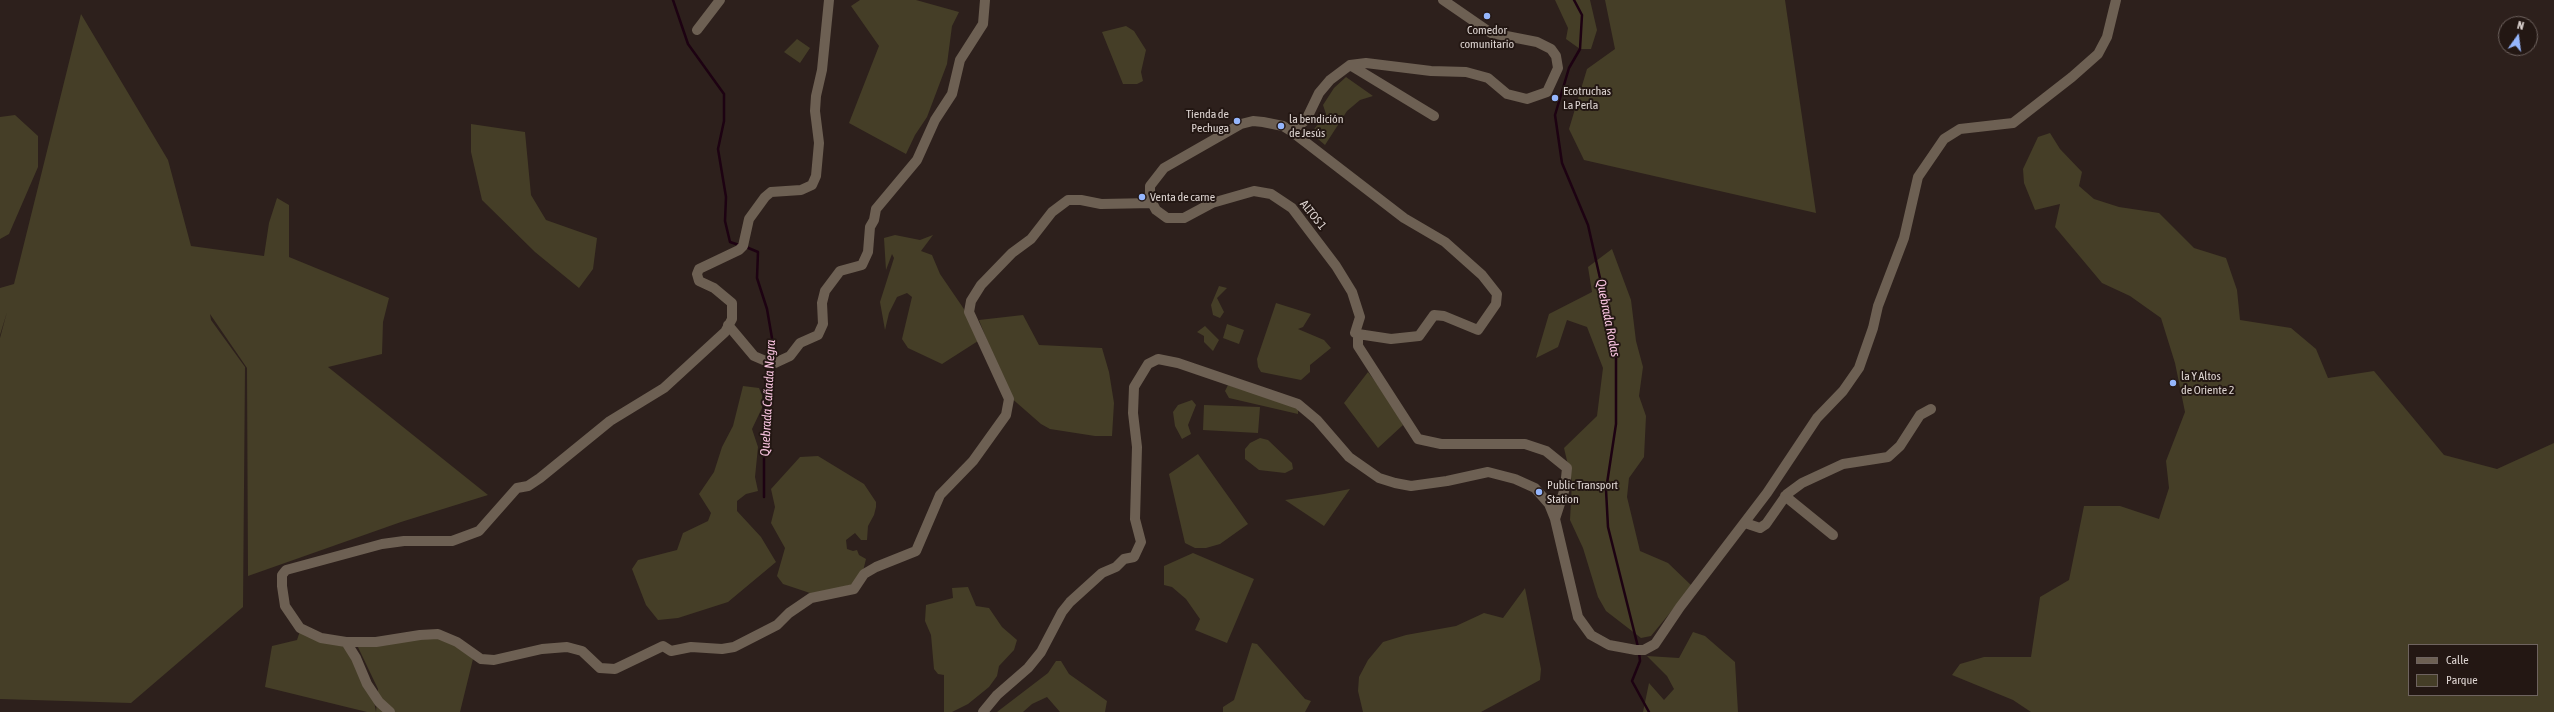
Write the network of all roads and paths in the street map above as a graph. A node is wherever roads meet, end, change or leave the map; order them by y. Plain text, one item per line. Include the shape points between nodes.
1 (720, 0) edge
2 (829, 0) edge
3 (985, 0) edge
4 (1443, 0) edge
5 (2116, 0) edge
6 (697, 30) dead end
7 (1350, 66) junction
8 (1434, 116) dead end
9 (1292, 131) junction
10 (1152, 203) junction
11 (728, 325) junction
12 (1358, 334) junction
13 (1931, 409) dead end
14 (1785, 496) junction
15 (1555, 519) junction
16 (1745, 523) junction
17 (1833, 535) dead end
18 (346, 642) junction
19 (390, 712) edge
20 (983, 712) edge

1 - 6 street
2 - 11 street via 815,111 819,143 816,176 812,185 801,190 777,190 765,197 749,219 741,248 699,268 697,274 699,281 714,288 732,303 732,318
3 - 11 street via 983,24 960,60 952,94 935,120 917,160 876,209 870,227 868,252 862,265 840,271 825,291 822,303 823,324 818,335 800,343 790,356 775,363 754,356
4 - 7 street via 1491,33 1537,42 1552,49 1558,68 1547,92 1527,99 1507,94 1488,78 1466,72 1431,72 1366,63
5 - 16 street via 2107,37 2098,54 2072,78 2013,124 1960,129 1944,139 1918,177 1904,238 1878,306 1859,368 1843,391 1817,418
7 - 8 street
7 - 9 street via 1330,80 1319,93 1306,120
9 - 10 street via 1283,126 1253,121 1222,133 1164,168 1150,186
9 - 12 street via 1404,218 1445,242 1482,275 1497,294 1496,304 1478,330 1444,316 1434,315 1419,336 1391,339
10 - 12 street, ALTOS 1 via 1167,218 1184,218 1238,194 1254,191 1271,194 1292,208 1336,266 1354,298 1360,317 1355,333
10 - 18 street via 1101,204 1068,200 1052,212 1031,239 981,285 971,301 969,312 1009,399 1006,415 973,461 940,495 916,551 864,574 854,589 811,598 777,625 734,647 691,647 671,651 663,646 615,669 600,668 582,651 567,647 542,648 494,660 481,659 457,642 438,634 376,642
11 - 18 street via 725,332 664,388 610,421 540,478 528,486 517,488 479,531 452,541 404,540 382,544 286,570 282,575 285,606 300,628 320,638
12 - 15 street, ALTOS 1 via 1358,346 1418,439 1441,444 1524,444 1546,451 1567,468 1565,488
13 - 14 street via 1920,415 1900,446 1888,457 1844,464 1802,483
14 - 16 street via 1766,524 1760,528
14 - 17 street
15 - 16 street via 1578,617 1591,635 1609,645 1640,650 1655,644 1680,607
15 - 20 street via 1549,504 1535,488 1515,479 1488,472 1411,486 1379,478 1349,457 1317,420 1298,404 1178,363 1158,360 1148,364 1134,387 1133,413 1137,447 1135,519 1140,542 1134,557 1124,559 1116,567 1102,572 1070,602 1041,652
18 - 19 street via 367,684 379,702

